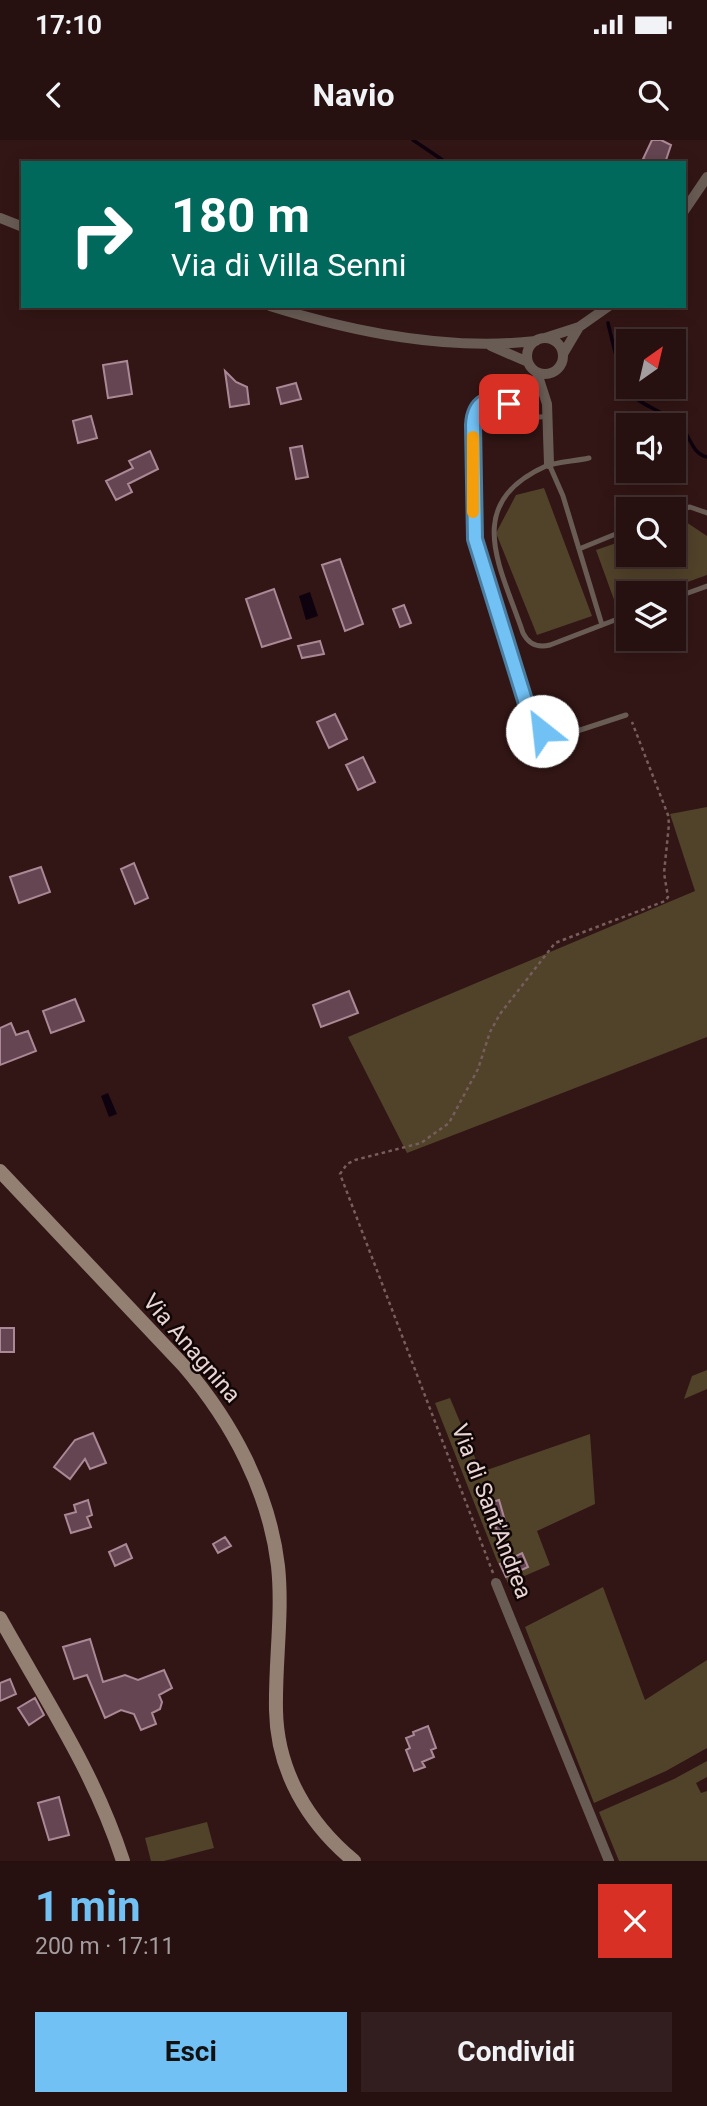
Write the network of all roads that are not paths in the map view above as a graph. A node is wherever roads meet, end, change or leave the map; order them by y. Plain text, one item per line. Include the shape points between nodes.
1 (707, 177) edge
2 (686, 208) edge
3 (0, 218) edge
4 (21, 227) edge
5 (277, 308) edge
6 (606, 308) edge
7 (579, 327) junction
8 (541, 339) junction
9 (488, 344) junction
10 (563, 354) junction
11 (528, 362) junction
12 (537, 373) junction
13 (553, 373) junction
14 (546, 398) junction
15 (548, 416) junction
16 (589, 458) dead end
17 (549, 464) junction
18 (686, 510) edge
19 (707, 513) edge
20 (616, 534) edge
21 (579, 549) junction
22 (707, 586) edge
23 (686, 594) edge
24 (616, 620) edge
25 (602, 625) junction
26 (625, 715) road end
27 (0, 1171) edge
28 (496, 1583) road end
29 (0, 1618) edge
30 (123, 1861) edge
31 (354, 1861) edge
32 (609, 1861) edge

1 - 2 street
3 - 4 street
5 - 9 street via 408,337
6 - 7 street
7 - 8 street
7 - 10 street
8 - 9 street
8 - 10 street via 559,344
8 - 11 street via 527,352
9 - 11 street
10 - 13 street
11 - 12 street
12 - 13 street
12 - 14 street
13 - 14 street
14 - 15 street
15 - 17 street
15 - 26 lane via 530,417 497,399 482,402 475,410 475,539 534,723 548,734 562,736
16 - 17 lane
17 - 21 lane
17 - 25 lane via 513,487 499,506 494,524 494,544 523,633 532,644 545,646
18 - 19 lane
20 - 21 lane
21 - 25 lane
22 - 23 lane
24 - 25 lane
27 - 31 main road, Via Anagnina via 184,1366 235,1439 264,1504 278,1565 276,1712 283,1757 310,1816
28 - 32 street, Via di Sant'Andrea
29 - 30 main road via 91,1777

